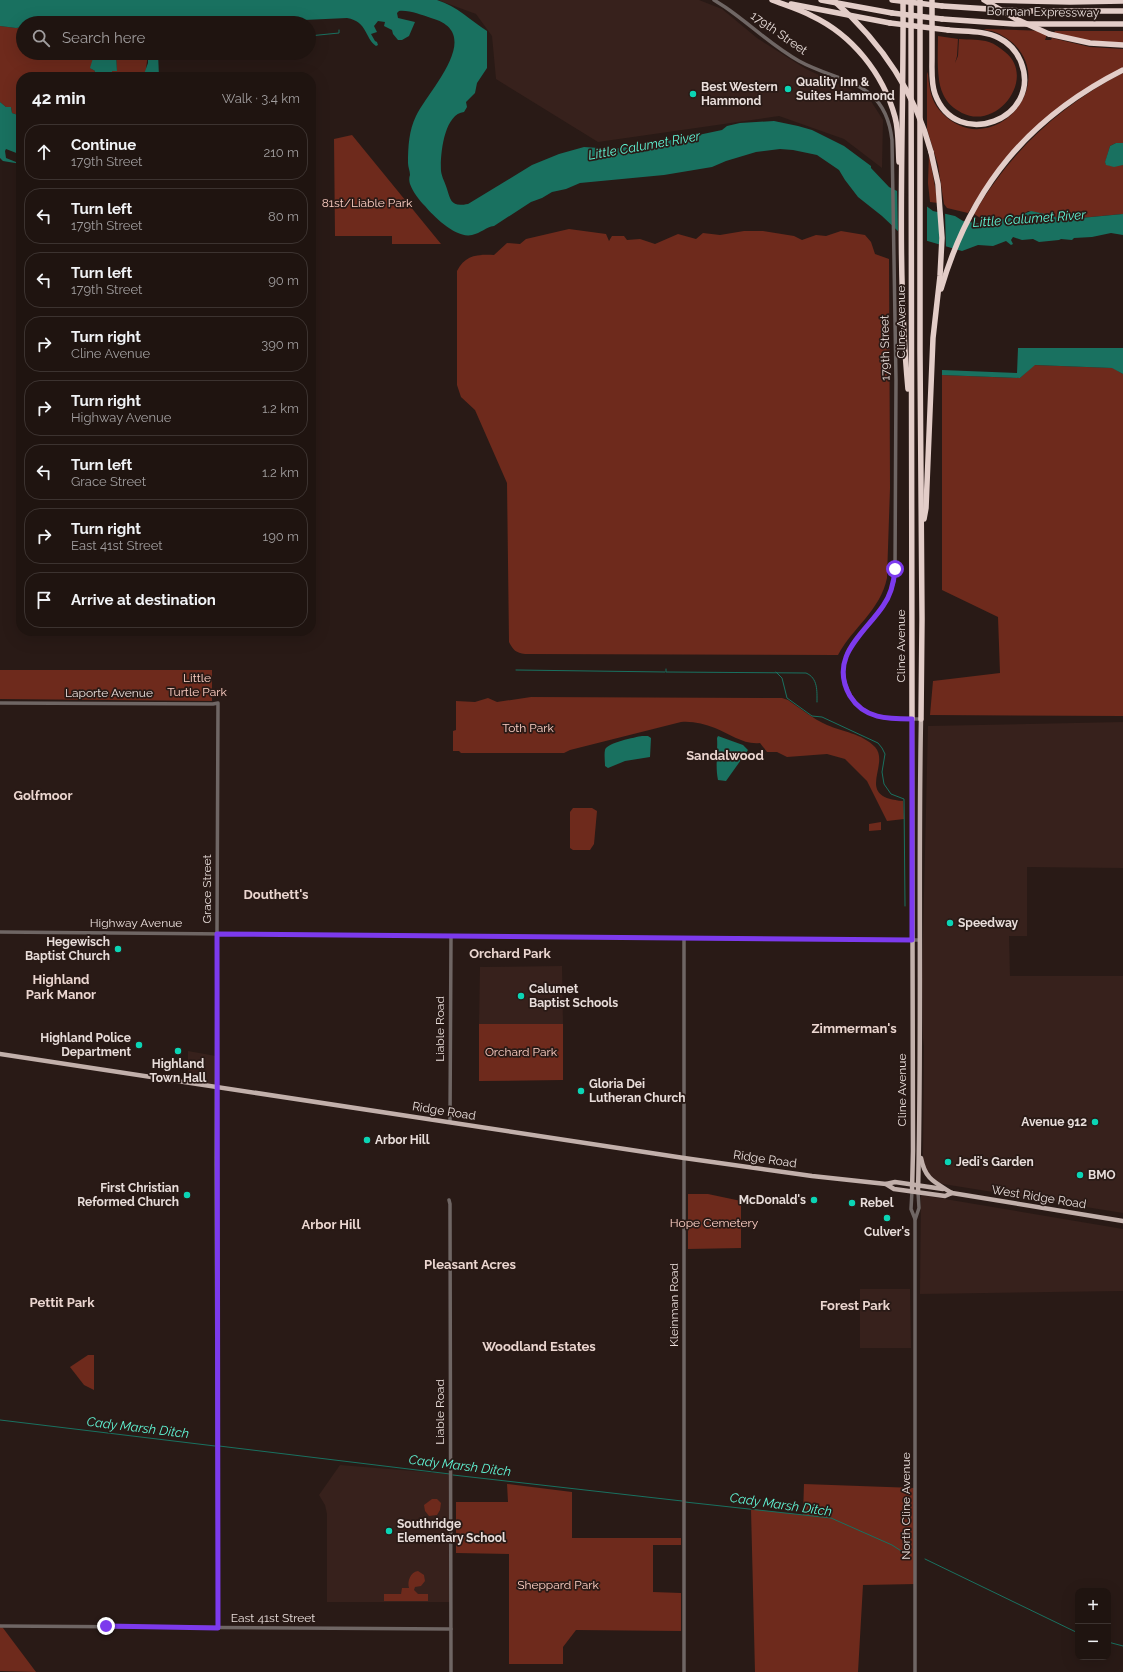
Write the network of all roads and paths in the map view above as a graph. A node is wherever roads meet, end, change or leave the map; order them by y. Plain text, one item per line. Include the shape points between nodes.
1 (714, 0) edge
2 (773, 0) edge
3 (821, 0) edge
4 (833, 0) edge
5 (892, 0) edge
6 (903, 0) edge
7 (911, 0) edge
8 (920, 0) edge
9 (932, 0) edge
10 (985, 0) edge
11 (1092, 0) edge
12 (1105, 1) junction
13 (1123, 1) edge
14 (1123, 11) edge
15 (1123, 24) edge
16 (1123, 45) edge
17 (1123, 70) edge
18 (901, 175) junction
19 (936, 307) junction
20 (912, 423) junction
21 (921, 531) junction
22 (0, 703) edge
23 (218, 703) joint
24 (921, 718) junction
25 (912, 719) junction
26 (0, 932) edge
27 (217, 934) junction
28 (451, 936) junction
29 (684, 938) junction
30 (912, 940) junction
31 (919, 940) junction
32 (0, 1054) edge
33 (217, 1087) junction
34 (450, 1122) junction
35 (920, 1154) junction
36 (684, 1158) junction
37 (886, 1184) junction
38 (912, 1184) junction
39 (919, 1185) junction
40 (946, 1190) junction
41 (912, 1191) junction
42 (918, 1192) junction
43 (952, 1193) junction
44 (449, 1200) dead end
45 (915, 1220) junction
46 (1122, 1221) edge
47 (916, 1341) joint
48 (0, 1626) edge
49 (218, 1628) junction
50 (450, 1629) junction
51 (451, 1672) edge
52 (684, 1672) edge
53 (915, 1672) edge

1 - 25 street, 179th Street via 800,61 859,86 876,99 884,111 891,131 896,380 895,573 886,602 856,638 845,658 843,672 849,694 863,710 882,718
2 - 9 highway, bridge via 845,16 890,23 948,30 985,33 1005,42 1020,59 1024,73 1023,88 1017,103 1004,117 986,124 972,124 953,118 938,102 932,85
2 - 18 highway via 828,25 843,35 870,64 890,100 895,118
3 - 15 highway, Borman Expressway, bridge via 942,19 1014,24
4 - 19 highway, bridge via 870,36 892,65 916,110 931,152 942,226 942,257
5 - 14 highway, Borman Expressway, bridge via 1020,11
6 - 18 highway
7 - 20 highway, Cline Avenue
8 - 21 highway, Cline Avenue
10 - 12 highway
10 - 16 highway, bridge via 1016,19 1049,34 1090,43
11 - 12 highway
12 - 13 highway
17 - 19 highway via 1080,93 1038,126 1003,164 960,234
18 - 20 highway via 907,374
19 - 21 highway via 932,338 926,508
20 - 25 highway, Cline Avenue
21 - 24 highway, Cline Avenue
22 - 23 street, Laporte Avenue
23 - 27 street, Grace Street
24 - 25 street, 179th Street
24 - 31 main road, Cline Avenue
25 - 30 main road, Cline Avenue
26 - 27 street, Highway Avenue
27 - 28 street, Highway Avenue
27 - 33 street, Grace Street
28 - 29 street, Highway Avenue
28 - 34 street, Liable Road
29 - 30 street, Highway Avenue
29 - 36 street, Kleinman Road
30 - 31 street, Highway Avenue
30 - 38 main road, Cline Avenue
31 - 35 main road, Cline Avenue
32 - 33 main road, Ridge Road
33 - 34 main road, Ridge Road
33 - 49 street, Grace Street
34 - 36 main road, Ridge Road
35 - 39 main road, Cline Avenue
35 - 40 main road via 928,1177
36 - 37 main road, Ridge Road
36 - 52 street, Kleinman Road
37 - 38 main road, Ridge Road
37 - 41 main road, Ridge Road via 894,1189
38 - 39 main road, West Ridge Road
38 - 41 main road, Cline Avenue
39 - 40 main road, West Ridge Road
39 - 42 main road, Cline Avenue
40 - 43 main road, West Ridge Road
41 - 42 main road, Ridge Road
41 - 45 street, Cline Avenue
42 - 43 main road, West Ridge Road via 945,1196
42 - 45 street, Cline Avenue via 919,1208
43 - 46 main road, West Ridge Road
44 - 50 street, Liable Road
45 - 47 street, Cline Avenue
47 - 53 street, North Cline Avenue
48 - 49 street, East 41st Street
49 - 50 street, East 41st Street
50 - 51 street, Liable Road

